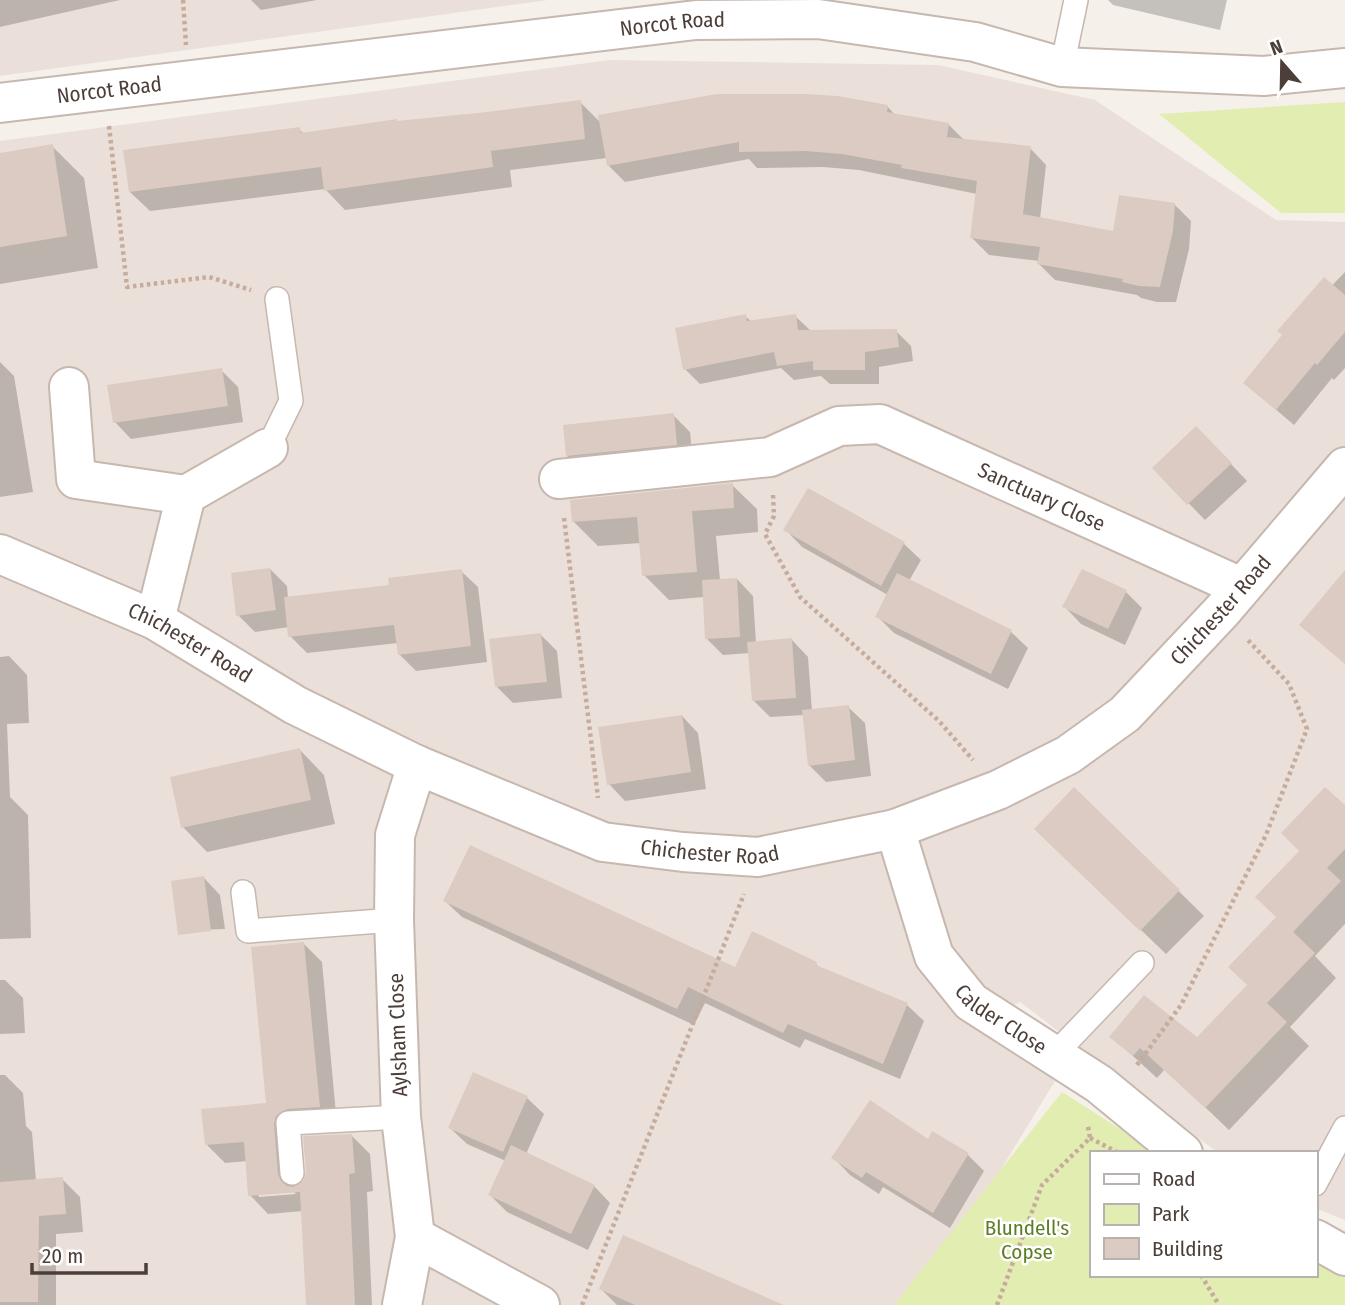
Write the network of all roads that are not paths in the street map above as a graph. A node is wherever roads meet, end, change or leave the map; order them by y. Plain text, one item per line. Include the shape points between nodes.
1 (1076, 0) edge
2 (1062, 67) junction
3 (1345, 68) edge
4 (0, 103) edge
5 (277, 299) road end
6 (69, 387) dead end
7 (268, 448) joint
8 (559, 479) road end
9 (1340, 481) edge
10 (186, 495) junction
11 (0, 554) edge
12 (1232, 599) junction
13 (155, 620) junction
14 (417, 765) junction
15 (895, 829) junction
16 (243, 892) dead end
17 (394, 920) junction
18 (1142, 963) dead end
19 (1054, 1055) junction
20 (401, 1117) junction
21 (1345, 1128) edge
22 (1181, 1151) edge
23 (292, 1173) dead end
24 (1317, 1180) edge
25 (415, 1237) junction
26 (1317, 1239) edge
27 (1345, 1256) edge
28 (402, 1305) edge
29 (540, 1305) edge

1 - 2 lane
2 - 3 street, Norcot Road via 1264,76
2 - 4 street, Norcot Road via 975,42 818,19 696,20
5 - 7 lane via 291,401
6 - 10 street via 76,479
7 - 10 street
8 - 12 street, Sanctuary Close via 771,457 839,426 880,424
9 - 12 street, Chichester Road
10 - 13 street
11 - 13 street, Chichester Road
12 - 15 street, Chichester Road via 1125,715 1068,755 998,790
13 - 14 street, Chichester Road via 295,705
14 - 15 street, Chichester Road via 603,842 758,857
14 - 17 street, Aylsham Close via 395,835
15 - 19 street, Calder Close via 934,956 971,1002
16 - 17 lane via 248,931
17 - 20 street, Aylsham Close
18 - 19 lane
19 - 22 street, Calder Close
20 - 23 lane via 288,1123
20 - 25 street, Aylsham Close
21 - 24 lane
25 - 28 street, Aylsham Close
25 - 29 street
26 - 27 street

